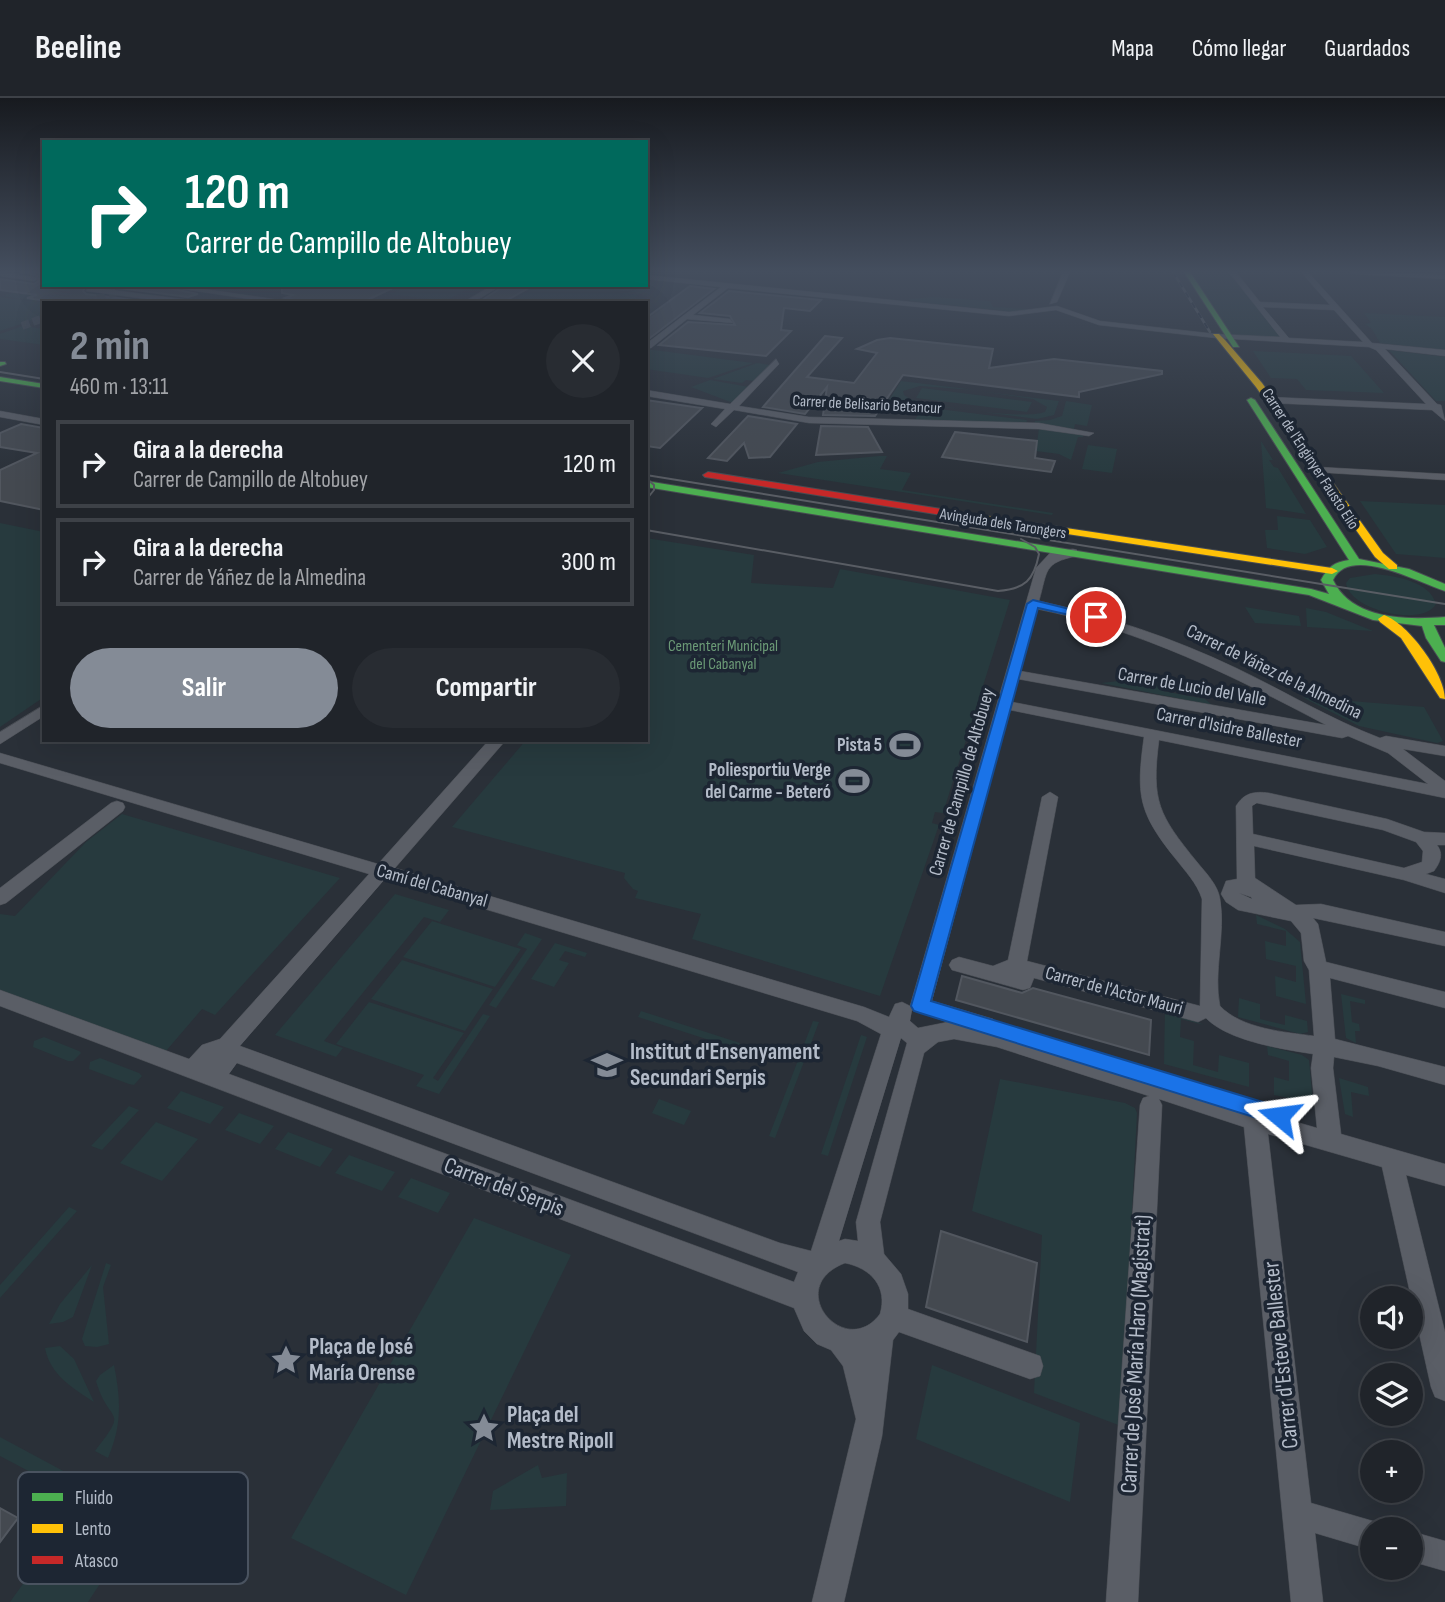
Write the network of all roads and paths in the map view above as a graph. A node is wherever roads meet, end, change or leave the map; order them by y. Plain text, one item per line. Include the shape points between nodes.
1 (653, 342) edge
2 (1215, 342) edge
3 (1225, 342) edge
4 (1312, 342) edge
5 (1367, 342) edge
6 (1370, 345) junction
7 (648, 346) dead end
8 (1445, 353) edge
9 (776, 362) dead end
10 (1, 368) edge
11 (42, 370) edge
12 (42, 385) edge
13 (648, 393) edge
14 (1270, 400) junction
15 (719, 406) junction
16 (1440, 407) edge
17 (732, 408) junction
18 (0, 414) edge
19 (1445, 418) edge
20 (705, 420) dead end
21 (42, 422) edge
22 (716, 424) dead end
23 (1089, 433) dead end
24 (1318, 470) junction
25 (691, 473) dead end
26 (1445, 477) edge
27 (648, 485) edge
28 (1019, 545) junction
29 (1073, 553) junction
30 (1357, 564) junction
31 (1393, 567) junction
32 (1042, 568) junction
33 (1332, 571) junction
34 (1445, 588) edge
35 (1033, 604) junction
36 (1352, 607) junction
37 (1384, 619) junction
38 (1445, 621) edge
39 (1428, 624) junction
40 (1445, 658) edge
41 (1014, 674) junction
42 (1445, 695) edge
43 (1006, 705) junction
44 (1303, 706) junction
45 (42, 710) edge
46 (42, 723) edge
47 (1299, 726) junction
48 (1153, 734) junction
49 (1364, 737) junction
50 (0, 739) edge
51 (496, 742) edge
52 (1445, 751) edge
53 (0, 752) edge
54 (0, 758) edge
55 (1419, 770) junction
56 (1445, 792) edge
57 (1050, 797) dead end
58 (117, 807) dead end
59 (1244, 838) junction
60 (1422, 838) junction
61 (1445, 839) edge
62 (381, 870) junction
63 (1404, 874) junction
64 (1445, 886) edge
65 (1231, 895) junction
66 (0, 898) edge
67 (1301, 913) junction
68 (1445, 939) edge
69 (936, 953) junction
70 (959, 965) dead end
71 (1319, 968) junction
72 (0, 998) edge
73 (1445, 1000) edge
74 (1207, 1015) junction
75 (904, 1018) junction
76 (928, 1037) junction
77 (1324, 1048) junction
78 (224, 1049) junction
79 (203, 1073) junction
80 (1445, 1076) edge
81 (1151, 1105) dead end
82 (1255, 1114) junction
83 (1330, 1136) junction
84 (1393, 1160) junction
85 (1445, 1163) edge
86 (1445, 1175) edge
87 (872, 1258) junction
88 (818, 1262) junction
89 (805, 1299) junction
90 (887, 1325) junction
91 (841, 1342) junction
92 (1030, 1366) dead end
93 (1445, 1387) edge
94 (868, 1436) junction
95 (1299, 1514) junction
96 (1360, 1532) edge
97 (1423, 1550) edge
98 (1445, 1556) edge
99 (828, 1602) edge
100 (1122, 1602) edge
101 (1307, 1602) edge

1 - 7 street
2 - 30 main road, Carrer de l'Enginyer Fausto Elío
3 - 14 main road, Carrer de l'Enginyer Fausto Elío via 1255,372
4 - 6 street
5 - 6 street
6 - 8 street
6 - 16 street via 1379,348
9 - 17 street
10 - 11 main road
10 - 12 main road
13 - 15 street, Carrer de Belisario Betancur
14 - 16 street
14 - 24 main road, Carrer de l'Enginyer Fausto Elío
15 - 17 street, Carrer de Belisario Betancur
15 - 20 street
16 - 19 street
17 - 22 street
17 - 23 street, Carrer de Belisario Betancur via 808,420 1039,426
18 - 21 street
24 - 26 street
24 - 31 main road, Carrer de l'Enginyer Fausto Elío via 1379,555
25 - 33 main road, Avinguda dels Tarongers
27 - 28 main road, Avinguda dels Tarongers
28 - 29 main road, Avinguda dels Tarongers
28 - 32 street via 1038,558
29 - 32 street via 1054,556
29 - 36 main road, Avinguda dels Tarongers via 1311,592
30 - 31 main road
30 - 33 main road
31 - 34 main road
32 - 35 street, Carrer de Campillo de Altobuey
33 - 36 main road via 1327,582 1331,591
35 - 41 street, Carrer de Campillo de Altobuey
35 - 44 street, Carrer de Yáñez de la Almedina via 1110,621 1162,640
36 - 37 main road, Avinguda dels Tarongers
37 - 39 main road
37 - 42 main road via 1406,636
38 - 39 main road
39 - 40 main road
41 - 43 street, Carrer de Campillo de Altobuey
41 - 47 street, Carrer de Lucio del Valle
43 - 48 street, Carrer d'Isidre Ballester
43 - 69 street, Carrer de Campillo de Altobuey
44 - 47 street via 1309,719
44 - 49 street, Carrer de Yáñez de la Almedina
45 - 50 street
46 - 53 street
47 - 49 street, Carrer de Lucio del Valle
48 - 56 street, Carrer d'Isidre Ballester
48 - 65 street via 1146,779 1148,804 1158,825
49 - 52 street, Carrer de Lucio del Valle
49 - 55 street, Carrer de Yáñez de la Almedina via 1393,749
51 - 62 street
52 - 55 street via 1417,756
54 - 62 street, Camí del Cabanyal
55 - 56 street, Carrer de Yáñez de la Almedina
57 - 69 street via 1017,963 1010,970
58 - 66 street
59 - 60 street via 1244,806 1259,797 1387,825
59 - 63 street
59 - 65 street via 1244,875
60 - 61 street
60 - 63 street via 1432,850 1432,862
62 - 75 street, Camí del Cabanyal via 864,1015
62 - 78 street
63 - 64 street
65 - 67 street
65 - 74 street
67 - 68 street via 1321,911
67 - 71 street
69 - 75 street, Carrer de Campillo de Altobuey
70 - 74 street, Carrer de l'Actor Mauri via 1023,982 1025,968
71 - 73 street
71 - 77 street
72 - 79 street, Carrer del Serpis
74 - 77 street, Carrer de l'Actor Mauri
75 - 76 street via 910,1035
75 - 76 street via 932,1011 937,1030
75 - 82 street, Camí del Cabanyal
75 - 88 street
76 - 82 street, Camí del Cabanyal via 954,1030 997,1038
76 - 87 street via 915,1050 868,1222
77 - 80 street, Carrer de l'Actor Mauri
77 - 83 street
78 - 79 street via 230,1057 226,1065
78 - 88 street, Carrer del Serpis via 780,1255
79 - 89 street, Carrer del Serpis
81 - 100 street, Carrer de José María Haro (Magistrat)
82 - 83 street, Camí del Cabanyal
82 - 95 street, Carrer d'Esteve Ballester
83 - 84 street, Camí del Cabanyal
83 - 85 street, Camí del Cabanyal
84 - 86 street, Camí del Cabanyal
84 - 93 street
87 - 88 street via 845,1251
87 - 90 street via 895,1291
88 - 89 street via 806,1280
89 - 91 street via 817,1326
90 - 91 street via 870,1340
90 - 92 street
90 - 94 street
91 - 94 street via 853,1355 860,1375
94 - 99 street
95 - 96 street
95 - 101 street, Carrer d'Esteve Ballester
97 - 98 street

